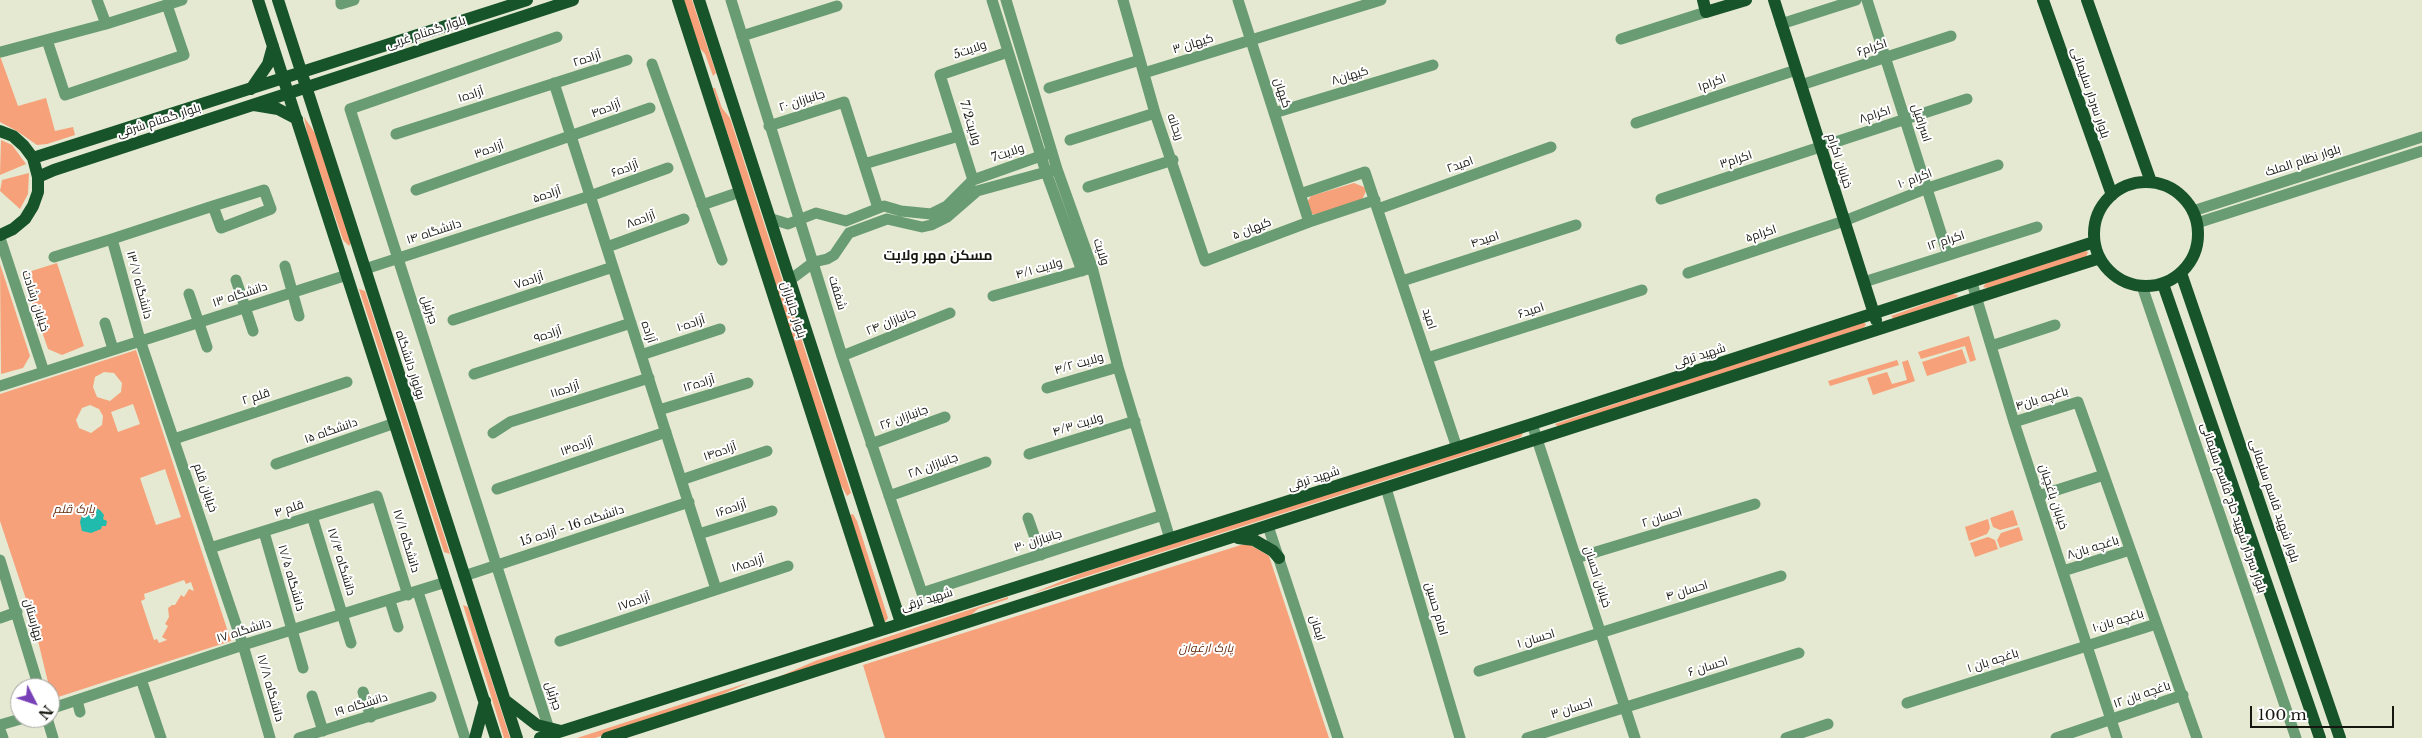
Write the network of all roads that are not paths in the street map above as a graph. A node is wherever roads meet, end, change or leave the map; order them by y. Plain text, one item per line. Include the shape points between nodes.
1 (97, 0) edge
2 (182, 0) edge
3 (258, 0) edge
4 (278, 0) edge
5 (354, 0) edge
6 (527, 0) edge
7 (573, 0) edge
8 (678, 0) edge
9 (699, 0) edge
10 (731, 0) edge
11 (992, 0) edge
12 (1006, 0) edge
13 (1123, 0) edge
14 (1238, 0) edge
15 (1381, 0) edge
16 (1746, 0) edge
17 (1774, 0) edge
18 (1856, 0) edge
19 (1867, 0) edge
20 (2043, 0) edge
21 (2087, 0) edge
22 (341, 2) edge
23 (167, 5) junction
24 (837, 6) dead end
25 (1705, 6) edge
26 (106, 24) junction
27 (1781, 24) junction
28 (742, 36) junction
29 (1951, 36) dead end
30 (557, 38) dead end
31 (1620, 39) dead end
32 (47, 40) junction
33 (1251, 40) junction
34 (273, 46) junction
35 (1, 52) dead end
36 (1008, 52) junction
37 (1886, 58) junction
38 (627, 60) dead end
39 (1140, 60) junction
40 (652, 64) dead end
41 (1433, 65) dead end
42 (1796, 70) junction
43 (302, 72) junction
44 (1144, 73) junction
45 (940, 75) joint
46 (284, 78) junction
47 (725, 79) junction
48 (554, 83) junction
49 (1801, 85) junction
50 (307, 86) junction
51 (706, 86) junction
52 (1050, 88) dead end
53 (251, 89) junction
54 (288, 92) junction
55 (1967, 99) dead end
56 (252, 104) junction
57 (650, 108) dead end
58 (1156, 113) junction
59 (1274, 113) junction
60 (297, 119) junction
61 (1906, 120) junction
62 (1636, 123) dead end
63 (769, 126) junction
64 (0, 131) edge
65 (396, 134) dead end
66 (571, 136) junction
67 (959, 136) junction
68 (2422, 137) edge
69 (1070, 140) dead end
70 (1820, 146) junction
71 (1550, 147) dead end
72 (2422, 151) edge
73 (1047, 154) junction
74 (33, 158) junction
75 (1173, 160) junction
76 (864, 164) junction
77 (1998, 165) dead end
78 (668, 168) dead end
79 (1052, 170) junction
80 (38, 177) junction
81 (973, 180) junction
82 (2151, 182) junction
83 (1088, 187) dead end
84 (1928, 188) junction
85 (416, 190) dead end
86 (740, 192) junction
87 (1300, 194) junction
88 (2112, 195) junction
89 (590, 196) junction
90 (1661, 199) dead end
91 (1376, 204) junction
92 (214, 206) junction
93 (702, 206) junction
94 (878, 208) junction
95 (2195, 217) junction
96 (684, 219) dead end
97 (772, 219) junction
98 (800, 219) junction
99 (512, 221) joint
100 (1844, 221) junction
101 (1309, 222) junction
102 (1576, 225) dead end
103 (2037, 227) dead end
104 (0, 236) edge
105 (112, 238) junction
106 (2094, 242) junction
107 (607, 247) junction
108 (1948, 255) junction
109 (54, 257) dead end
110 (398, 258) junction
111 (2100, 258) junction
112 (722, 260) dead end
113 (1205, 261) joint
114 (814, 262) junction
115 (285, 266) dead end
116 (613, 267) junction
117 (365, 269) junction
118 (1087, 269) junction
119 (2181, 272) junction
120 (1688, 273) dead end
121 (347, 275) junction
122 (236, 280) dead end
123 (790, 280) junction
124 (1402, 281) junction
125 (1864, 282) junction
126 (1972, 283) junction
127 (2163, 284) junction
128 (2142, 286) junction
129 (1642, 290) dead end
130 (292, 292) junction
131 (189, 294) dead end
132 (993, 296) dead end
133 (1977, 299) junction
134 (246, 307) junction
135 (950, 313) dead end
136 (1874, 314) junction
137 (299, 316) dead end
138 (453, 320) dead end
139 (105, 323) dead end
140 (198, 323) junction
141 (631, 323) junction
142 (2055, 325) dead end
143 (720, 329) dead end
144 (1879, 330) junction
145 (253, 331) dead end
146 (140, 340) junction
147 (1991, 346) junction
148 (206, 347) dead end
149 (113, 349) junction
150 (641, 355) junction
151 (842, 356) junction
152 (1427, 358) junction
153 (1118, 367) junction
154 (44, 372) junction
155 (474, 374) dead end
156 (648, 378) junction
157 (347, 382) dead end
158 (748, 383) dead end
159 (0, 386) edge
160 (1047, 388) dead end
161 (659, 410) junction
162 (945, 417) dead end
163 (1135, 421) junction
164 (2014, 422) junction
165 (395, 423) junction
166 (1532, 424) junction
167 (666, 432) junction
168 (493, 433) dead end
169 (174, 439) junction
170 (1537, 439) junction
171 (871, 444) junction
172 (1457, 448) junction
173 (767, 451) dead end
174 (1029, 454) dead end
175 (986, 462) dead end
176 (276, 464) dead end
177 (2104, 475) junction
178 (681, 480) junction
179 (1386, 488) junction
180 (497, 489) dead end
181 (377, 496) joint
182 (889, 496) junction
183 (2038, 496) junction
184 (689, 502) junction
185 (861, 502) junction
186 (1755, 504) dead end
187 (842, 507) junction
188 (772, 511) dead end
189 (1164, 515) junction
190 (312, 516) junction
191 (1028, 518) dead end
192 (1268, 526) junction
193 (264, 532) junction
194 (699, 534) junction
195 (1230, 538) junction
196 (1170, 539) junction
197 (210, 548) junction
198 (2130, 550) junction
199 (1041, 555) junction
200 (1280, 558) junction
201 (1576, 558) junction
202 (0, 560) edge
203 (496, 566) junction
204 (788, 566) dead end
205 (2063, 571) junction
206 (464, 576) junction
207 (1781, 576) dead end
208 (446, 582) junction
209 (1017, 587) junction
210 (716, 588) junction
211 (413, 593) junction
212 (922, 593) joint
213 (390, 600) junction
214 (1023, 603) junction
215 (17, 612) junction
216 (343, 615) junction
217 (0, 618) edge
218 (901, 622) junction
219 (2156, 624) junction
220 (398, 627) dead end
221 (881, 629) junction
222 (292, 632) junction
223 (1601, 633) junction
224 (560, 641) dead end
225 (351, 643) dead end
226 (243, 645) junction
227 (2087, 645) junction
228 (1799, 653) dead end
229 (302, 668) dead end
230 (759, 668) junction
231 (1479, 671) dead end
232 (36, 678) edge
233 (141, 679) junction
234 (766, 688) junction
235 (363, 692) dead end
236 (2182, 695) junction
237 (312, 696) dead end
238 (431, 697) dead end
239 (504, 699) junction
240 (77, 700) junction
241 (484, 701) junction
242 (1907, 703) dead end
243 (60, 706) edge
244 (1625, 707) junction
245 (80, 712) dead end
246 (371, 717) junction
247 (2111, 720) junction
248 (1828, 724) dead end
249 (0, 730) edge
250 (323, 731) junction
251 (550, 733) edge
252 (3, 738) edge
253 (161, 738) edge
254 (270, 738) edge
255 (299, 738) edge
256 (465, 738) edge
257 (475, 738) edge
258 (496, 738) edge
259 (516, 738) edge
260 (606, 738) edge
261 (1338, 738) edge
262 (1460, 738) edge
263 (1527, 738) edge
264 (1635, 738) edge
265 (1786, 738) edge
266 (2056, 738) edge
267 (2117, 738) edge
268 (2197, 738) edge
269 (2296, 738) edge
270 (2320, 738) edge
271 (2340, 738) edge

1 - 26 street
2 - 23 street
3 - 34 main road
4 - 43 main road, بولوار دانشگاه
5 - 22 street
6 - 43 main road, بلوار گمنام غربی
7 - 50 main road, بلوار گمنام غربی
8 - 51 main road, بلوار جانبازان
9 - 47 main road, بلوار جانبازان
10 - 28 street, شفقت
11 - 36 street
12 - 73 street, ولایت
13 - 39 street, ریحانه
14 - 33 street, کیهان
15 - 33 street, کیهان ۳
16 - 25 main road
17 - 27 main road, خیابان اکرام
18 - 27 street
19 - 37 street, اسرافیل
20 - 88 main road, بلوار سردار سلیمانی
21 - 82 main road
23 - 26 street
23 - 32 street via 184,55 65,95
24 - 28 street
25 - 31 street
26 - 32 street
27 - 42 main road, خیابان اکرام
28 - 63 street, شفقت
29 - 37 street, اکرام۶
30 - 110 street, جبرئیل via 350,108
32 - 35 street
33 - 44 street, کیهان ۳
33 - 59 street, کیهان
34 - 46 main road
34 - 53 main road via 268,64
36 - 45 street, ولایت5
36 - 73 street
37 - 49 street, اکرام۶
37 - 61 street, اسرافیل
38 - 48 street, آزاده۲
39 - 44 street, ریحانه
39 - 52 street
40 - 93 street
41 - 59 street, کیهان۸
42 - 49 main road, خیابان اکرام
42 - 62 street, اکرام۱
43 - 46 main road, بلوار گمنام غربی
43 - 50 main road, بولوار دانشگاه
44 - 58 street, ریحانه
45 - 67 street, ولایت7/2
46 - 53 main road, بلوار گمنام شرقی
46 - 54 main road
47 - 51 main road
47 - 97 main road, بلوار جانبازان
48 - 65 street, آزاده۱
48 - 66 street, آزاده
49 - 70 main road, خیابان اکرام
50 - 54 main road, بلوار گمنام غربی
50 - 117 main road, بولوار دانشگاه
51 - 86 main road, بلوار جانبازان
53 - 74 main road, بلوار گمنام شرقی
54 - 56 main road, بلوار گمنام شرقی
54 - 60 main road
55 - 61 street, اکرام۸
56 - 60 main road via 278,109
56 - 80 main road, بلوار گمنام شرقی
57 - 66 street, آزاده۴
58 - 69 street
58 - 75 street, ریحانه
59 - 87 street, کیهان
60 - 121 main road
61 - 70 street, اکرام۸
61 - 84 street, اسرافیل
63 - 76 street, جانبازان ۲۰ via 844,102
63 - 98 street, شفقت
64 - 74 main road via 13,136
66 - 85 street, آزاده۳
66 - 89 street, آزاده
67 - 76 street
67 - 81 street, ولایت7/2
68 - 95 street, بلوار نظام الملک
70 - 90 street, اکرام۳
70 - 100 main road, خیابان اکرام
71 - 91 street, امید۲
72 - 95 street
73 - 79 street, ولایت
73 - 81 street, ولایت7
74 - 80 main road
75 - 83 street
75 - 113 street, ریحانه
76 - 94 street
77 - 84 street, اکرام ۱۰
78 - 89 street, آزاده۶
79 - 114 street via 977,191 947,217 931,225 922,227 887,218 849,233 834,255
79 - 118 street, ولایت
80 - 104 main road via 38,192 33,206 19,224
81 - 94 street via 940,212 931,214 884,206
82 - 88 main road via 2130,184
82 - 95 main road via 2176,191
84 - 100 street, اکرام ۱۰
84 - 108 street, اسرافیل
86 - 93 street
86 - 187 main road, بلوار جانبازان
87 - 91 street, امید via 1365,172
87 - 101 street
88 - 106 main road via 2100,208 2094,224
89 - 99 street, آزاده۵
89 - 107 street, آزاده
91 - 101 street
91 - 124 street, امید
92 - 92 street via 221,228 271,209 264,190
92 - 105 street
93 - 112 street
94 - 98 street via 846,221 816,213
95 - 119 main road via 2196,250
96 - 107 street, آزاده۸
97 - 98 street via 788,224
97 - 123 main road, بلوار جانبازان
98 - 114 street, شفقت
99 - 110 street, دانشگاه ۱۴
100 - 120 street, اکرام۵
100 - 125 main road, خیابان اکرام
101 - 113 street, کیهان ۵
102 - 124 street, امید۴
103 - 108 street, اکرام ۱۲
104 - 154 street, خیابان رشادت
105 - 109 street
105 - 146 street, دانشگاه ۱۳/۷
106 - 111 main road
106 - 126 main road, شهید ترقی
107 - 116 street, آزاده
108 - 125 street, اکرام ۱۲
110 - 117 street, دانشگاه ۱۴
110 - 203 street, جبرئیل
111 - 128 main road via 2110,272 2125,282
111 - 133 main road
114 - 123 street
114 - 151 street, شفقت
115 - 130 street
116 - 138 street, آزاده۷
116 - 141 street, آزاده
117 - 206 main road, بولوار دانشگاه
118 - 132 street, ولایت ۴/۱
118 - 153 street, ولایت
119 - 127 main road
119 - 271 main road, بلوار شهید قاسم سلیمانی
121 - 130 street, دانشگاه ۱۳
121 - 165 main road
122 - 134 street
123 - 185 main road, بلوار جانبازان
124 - 152 street, امید
125 - 136 main road, خیابان اکرام
126 - 133 street, خیابان باغچبان
126 - 136 main road, شهید ترقی
127 - 128 main road
127 - 270 main road
128 - 269 street, بلوار سردار شهید حاج قاسم سلیمانی
129 - 152 street, امید۶
130 - 134 street, دانشگاه ۱۳
130 - 137 street
131 - 140 street
133 - 144 main road
133 - 147 street, خیابان باغچبان
134 - 140 street, دانشگاه ۱۳
134 - 145 street
135 - 151 street, جانبازان ۲۴
136 - 144 main road, خیابان اکرام
136 - 166 main road, شهید ترقی
139 - 149 street
140 - 146 street, دانشگاه ۱۳
140 - 148 street
141 - 150 street, آزاده
141 - 155 street, آزاده۹
142 - 147 street
143 - 150 street, آزاده۱۰
144 - 170 main road
146 - 149 street, دانشگاه ۱۳
146 - 169 street, خیابان قلم
147 - 164 street, خیابان باغچبان
149 - 154 street, دانشگاه ۱۳
150 - 156 street, آزاده
151 - 171 street, شفقت
152 - 172 street, امید
153 - 160 street, ولایت ۴/۲
153 - 163 street, ولایت
154 - 159 street, دانشگاه ۱۳
156 - 161 street, آزاده
156 - 168 street, آزاده۱۱ via 510,422
157 - 169 street, قلم ۲
158 - 161 street, آزاده۱۲
161 - 167 street, آزاده
162 - 171 street, جانبازان ۲۶
163 - 174 street, ولایت ۴/۳
163 - 189 street, ولایت
164 - 177 street, باغچه بان۴ via 2078,402
164 - 183 street, خیابان باغچبان
165 - 176 street, دانشگاه ۱۵
165 - 208 main road
166 - 170 street, خیابان احسان
166 - 172 main road, شهید ترقی
167 - 178 street, آزاده
167 - 180 street, آزاده۱۳
169 - 197 street, خیابان قلم
170 - 179 main road
170 - 201 street, خیابان احسان
171 - 182 street, شفقت
172 - 196 main road, شهید ترقی
173 - 178 street, آزاده۱۴
175 - 182 street, جانبازان ۲۸
177 - 183 street
177 - 198 street
178 - 184 street, آزاده
179 - 192 main road
179 - 262 street, امام حسین
181 - 190 street, قلم ۴
181 - 211 street, دانشگاه ۱۷/۱
182 - 212 street, شفقت
183 - 205 street, خیابان باغچبان
184 - 194 street, آزاده
184 - 203 street, دانشگاه 16 - آزاده 15
185 - 187 main road
185 - 218 main road, بلوار جانبازان
186 - 201 street, احسان ۲
187 - 221 main road, بلوار جانبازان
188 - 194 street, آزاده۱۶
189 - 196 street, ولایت
189 - 199 street, جانبازان ۳۰
190 - 193 street, قلم ۴
190 - 216 street, دانشگاه ۱۷/۳
191 - 199 street
192 - 195 main road
192 - 200 street, ایمان
193 - 197 street, قلم ۴
193 - 222 street, دانشگاه ۱۷/۵
194 - 210 street, آزاده
195 - 200 main road via 1254,540
195 - 214 main road
196 - 209 main road, شهید ترقی
197 - 226 street, خیابان قلم
198 - 205 street, باغچه بان۸
198 - 219 street
199 - 212 street, جانبازان ۳۰
200 - 261 street, ایمان
201 - 223 street, خیابان احسان
202 - 215 street, بهارستان
203 - 206 street, دانشگاه 16 - آزاده 15
203 - 251 street, جبرئیل
204 - 210 street, آزاده۱۸
205 - 227 street, خیابان باغچبان
206 - 239 main road, بولوار دانشگاه
207 - 223 street, احسان ۴
208 - 211 street, دانشگاه ۱۷
208 - 241 main road
209 - 214 main road
209 - 218 main road, شهید ترقی
210 - 224 street, آزاده۱۷
211 - 213 street, دانشگاه ۱۷
211 - 256 street, دانشگاه ۱۷/۱
213 - 216 street, دانشگاه ۱۷
213 - 220 street
214 - 234 main road
215 - 217 street
215 - 232 street, بهارستان
216 - 222 street, دانشگاه ۱۷
216 - 225 street, دانشگاه ۱۷/۳
218 - 221 main road, شهید ترقی
219 - 227 street, باغچه بان۱۰
219 - 236 street
221 - 230 main road, شهید ترقی
222 - 226 street, دانشگاه ۱۷
222 - 229 street, دانشگاه ۱۷/۵
223 - 231 street, احسان ۱
223 - 244 street, خیابان احسان
226 - 233 street, دانشگاه ۱۷ via 215,659
226 - 254 street, دانشگاه ۱۷/۸
227 - 242 street, باغچه بان ۱
227 - 247 street, خیابان باغچبان
228 - 244 street, احسان ۶
230 - 234 main road
230 - 251 main road, شهید ترقی
233 - 240 street, دانشگاه ۱۷
233 - 253 street
234 - 260 main road
235 - 246 street
236 - 247 street, باغچه بان ۱۲
236 - 268 street
237 - 250 street
238 - 246 street, دانشگاه ۱۹
239 - 251 main road
239 - 259 main road, بولوار دانشگاه
240 - 243 street, دانشگاه ۱۷
240 - 245 street
241 - 257 main road
241 - 258 main road
244 - 263 street, احسان ۳
244 - 264 street, خیابان احسان
246 - 250 street, دانشگاه ۱۹
247 - 266 street
247 - 267 street, خیابان باغچبان
248 - 265 street
249 - 252 street
250 - 255 street, دانشگاه ۱۹

